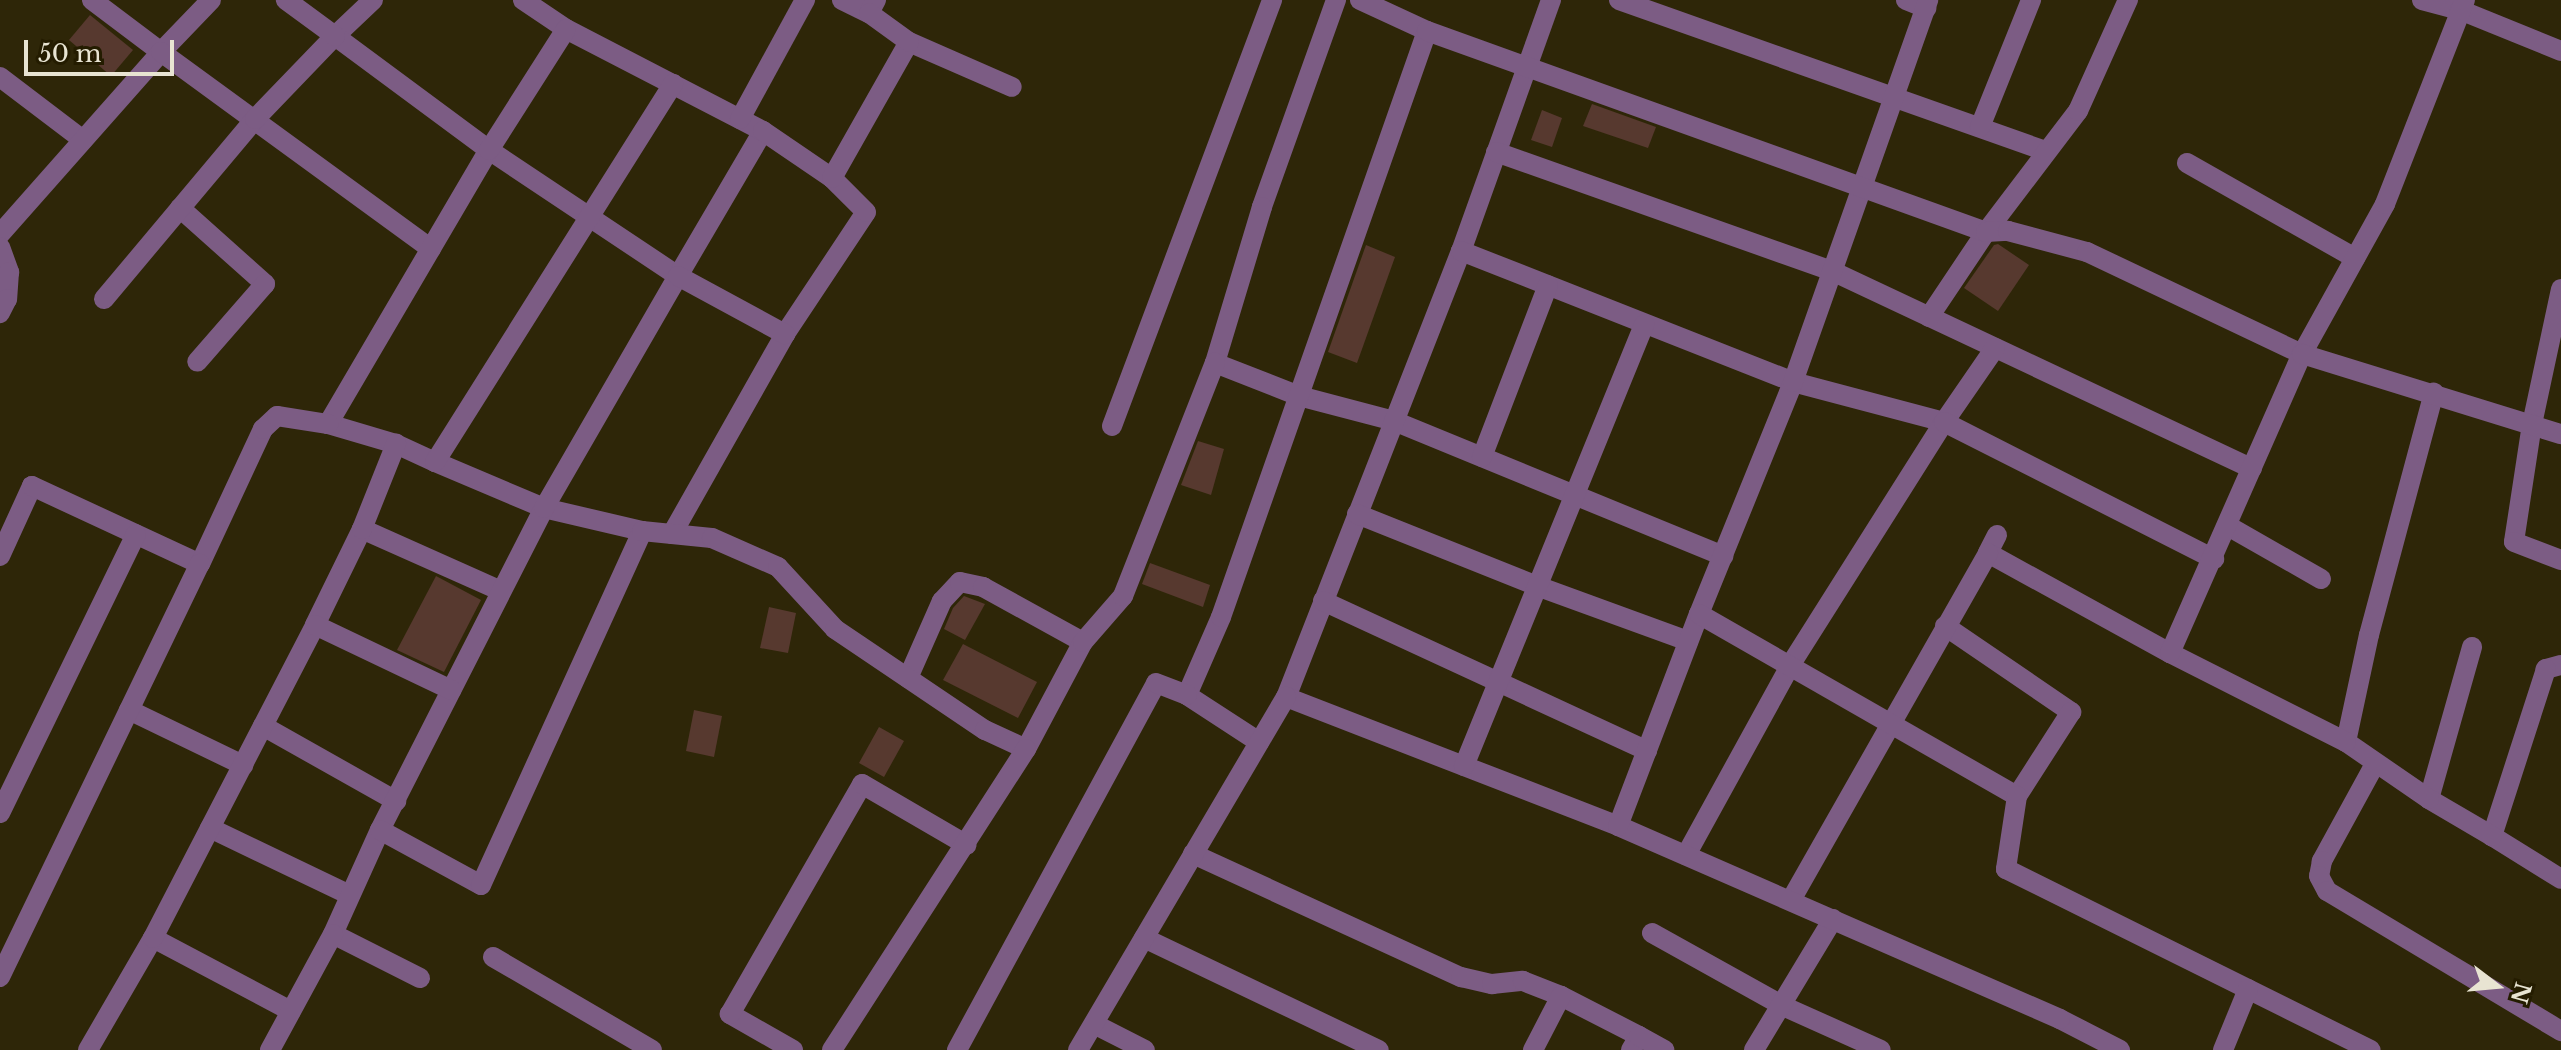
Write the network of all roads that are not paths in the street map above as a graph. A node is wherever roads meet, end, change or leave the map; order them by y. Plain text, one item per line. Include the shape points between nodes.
1 (92, 0) edge
2 (211, 0) edge
3 (286, 0) edge
4 (373, 0) edge
5 (523, 0) edge
6 (805, 0) edge
7 (842, 0) edge
8 (1272, 0) edge
9 (1336, 0) edge
10 (1360, 0) edge
11 (1551, 0) edge
12 (1619, 0) edge
13 (1906, 0) edge
14 (2031, 0) edge
15 (2128, 0) edge
16 (2422, 0) edge
17 (1927, 4) edge
18 (2463, 5) edge
19 (872, 7) edge
20 (566, 29) junction
21 (1427, 31) junction
22 (335, 36) junction
23 (909, 42) junction
24 (2561, 51) edge
25 (161, 52) junction
26 (1527, 66) junction
27 (0, 77) edge
28 (673, 84) junction
29 (1012, 87) dead end
30 (1893, 99) junction
31 (255, 119) junction
32 (740, 119) junction
33 (1980, 127) junction
34 (763, 131) junction
35 (83, 140) junction
36 (489, 150) junction
37 (2046, 151) junction
38 (1496, 152) junction
39 (2187, 163) dead end
40 (832, 178) junction
41 (1861, 188) junction
42 (180, 208) junction
43 (588, 217) junction
44 (1986, 232) junction
45 (0, 234) edge
46 (0, 247) edge
47 (431, 249) junction
48 (1461, 251) junction
49 (2355, 258) junction
50 (1832, 271) junction
51 (678, 276) junction
52 (1548, 285) junction
53 (2561, 289) edge
54 (104, 299) dead end
55 (0, 313) edge
56 (2559, 313) edge
57 (1929, 317) junction
58 (1644, 324) junction
59 (785, 334) junction
60 (1995, 348) junction
61 (2302, 354) junction
62 (197, 362) dead end
63 (1215, 363) junction
64 (1793, 382) junction
65 (2434, 393) junction
66 (1299, 396) junction
67 (1394, 421) junction
68 (1944, 422) junction
69 (328, 424) junction
70 (2532, 424) junction
71 (1112, 426) dead end
72 (2561, 434) edge
73 (396, 444) junction
74 (1482, 457) junction
75 (435, 462) junction
76 (2252, 469) junction
77 (1574, 495) junction
78 (544, 508) junction
79 (1357, 514) junction
80 (2228, 526) junction
81 (362, 529) junction
82 (642, 531) junction
83 (136, 534) junction
84 (672, 534) junction
85 (0, 556) edge
86 (1723, 556) junction
87 (2214, 559) junction
88 (2561, 560) edge
89 (200, 564) junction
90 (2321, 579) dead end
91 (1537, 586) junction
92 (501, 591) junction
93 (1323, 601) junction
94 (1699, 614) junction
95 (315, 625) junction
96 (1945, 626) junction
97 (1688, 641) junction
98 (1083, 642) junction
99 (2472, 647) dead end
100 (2170, 653) junction
101 (2561, 665) edge
102 (1790, 666) junction
103 (908, 678) junction
104 (1498, 682) junction
105 (451, 690) junction
106 (1187, 695) junction
107 (1286, 697) junction
108 (129, 710) junction
109 (1891, 723) junction
110 (263, 726) junction
111 (1259, 742) junction
112 (2346, 742) junction
113 (1026, 749) junction
114 (1647, 751) junction
115 (2375, 764) junction
116 (243, 765) junction
117 (1464, 766) junction
118 (2017, 796) junction
119 (2429, 799) junction
120 (396, 801) junction
121 (0, 813) edge
122 (1618, 826) junction
123 (210, 828) junction
124 (380, 830) junction
125 (2492, 836) junction
126 (967, 845) junction
127 (1193, 854) junction
128 (1686, 855) junction
129 (2561, 879) edge
130 (350, 895) junction
131 (1791, 900) junction
132 (1833, 919) junction
133 (1652, 933) dead end
134 (333, 934) junction
135 (153, 938) junction
136 (1144, 938) junction
137 (493, 957) dead end
138 (0, 977) edge
139 (420, 978) dead end
140 (2248, 989) junction
141 (1561, 996) junction
142 (1783, 1006) junction
143 (291, 1011) junction
144 (1094, 1024) junction
145 (2561, 1031) edge
146 (1635, 1043) edge
147 (96, 1047) edge
148 (270, 1050) edge
149 (652, 1050) edge
150 (793, 1050) edge
151 (832, 1050) edge
152 (957, 1050) edge
153 (1078, 1050) edge
154 (1145, 1050) edge
155 (1379, 1050) edge
156 (1533, 1050) edge
157 (1664, 1050) edge
158 (1754, 1050) edge
159 (1881, 1050) edge
160 (2120, 1050) edge
161 (2223, 1050) edge
162 (2371, 1050) edge

1 - 25 street
2 - 25 street
3 - 22 street
4 - 22 street
5 - 20 street
6 - 32 street
7 - 19 street
8 - 71 street
9 - 63 street via 1262,207
10 - 21 street
11 - 26 street
12 - 30 street
13 - 17 street
14 - 33 street
15 - 37 street via 2078,111
16 - 18 street
17 - 30 street
18 - 24 street
18 - 49 street via 2385,204
19 - 23 street
20 - 28 street
20 - 36 street
21 - 26 street
21 - 66 street
22 - 31 street
22 - 36 street
23 - 29 street
23 - 40 street
25 - 31 street
25 - 35 street
26 - 38 street
26 - 41 street
27 - 35 street
28 - 32 street
28 - 43 street
30 - 33 street
30 - 41 street
31 - 42 street
31 - 47 street
32 - 34 street
33 - 37 street
34 - 40 street
34 - 51 street
35 - 45 street
36 - 43 street
36 - 47 street
37 - 44 street
38 - 48 street
38 - 50 street
39 - 49 street
40 - 59 street via 866,212
41 - 44 street
41 - 50 street
42 - 54 street
42 - 62 street via 265,284
43 - 51 street
43 - 75 street
44 - 57 street
44 - 61 street via 2008,231 2087,252
46 - 55 street via 9,272
47 - 69 street
48 - 52 street
48 - 67 street
49 - 61 street
50 - 57 street
50 - 64 street
51 - 59 street
51 - 78 street
52 - 58 street
52 - 74 street
53 - 56 street
56 - 70 street
57 - 60 street
58 - 64 street
58 - 77 street
59 - 84 street
60 - 68 street
60 - 76 street
61 - 65 street
61 - 76 street
63 - 66 street
63 - 98 street via 1123,596
64 - 68 street
64 - 86 street
65 - 70 street
65 - 112 street
66 - 67 street
66 - 106 street via 1221,617
67 - 74 street
67 - 79 street
68 - 87 street
68 - 102 street
69 - 73 street
69 - 89 street via 277,416 263,429
70 - 72 street
70 - 88 street via 2514,542
73 - 75 street
73 - 81 street
74 - 77 street
75 - 78 street
76 - 80 street
77 - 86 street
77 - 91 street
78 - 82 street
78 - 92 street
79 - 91 street
79 - 93 street
80 - 87 street
80 - 90 street
81 - 92 street
81 - 95 street
82 - 84 street
82 - 124 street via 481,885
83 - 85 street via 32,486
83 - 89 street
83 - 121 street
84 - 103 street via 712,538 778,567 835,629
86 - 94 street
87 - 100 street
89 - 108 street
91 - 97 street
91 - 104 street
92 - 105 street
93 - 104 street
93 - 107 street
94 - 97 street
94 - 102 street
95 - 105 street
95 - 110 street
96 - 100 street via 1993,544
96 - 109 street
96 - 118 street via 2071,712
97 - 114 street
98 - 103 street via 983,587 960,582 942,601
98 - 113 street
99 - 119 street
100 - 112 street
101 - 125 street via 2546,669
102 - 109 street
102 - 128 street
103 - 113 street via 985,730
104 - 114 street
104 - 117 street
105 - 120 street
106 - 111 street
106 - 152 street via 1156,683
107 - 111 street
107 - 117 street
108 - 116 street
108 - 138 street
109 - 118 street
109 - 131 street
110 - 116 street
110 - 120 street
111 - 127 street
112 - 115 street
113 - 126 street
114 - 122 street
115 - 119 street
115 - 145 street via 2322,861 2319,876 2327,891
116 - 123 street
117 - 122 street
118 - 140 street via 2006,869
119 - 125 street
120 - 124 street
122 - 128 street
123 - 130 street
123 - 135 street
124 - 130 street
125 - 129 street
126 - 150 street via 862,784 730,1014
126 - 151 street
127 - 136 street
127 - 141 street via 1461,977 1492,984 1523,981
128 - 131 street
130 - 134 street
131 - 132 street
132 - 142 street
132 - 160 street
133 - 142 street
134 - 139 street
134 - 143 street
135 - 143 street
135 - 147 street
136 - 144 street
136 - 155 street
137 - 149 street
140 - 161 street
140 - 162 street
141 - 146 street
141 - 156 street
142 - 158 street
142 - 159 street
143 - 148 street
144 - 153 street
144 - 154 street
146 - 157 street

